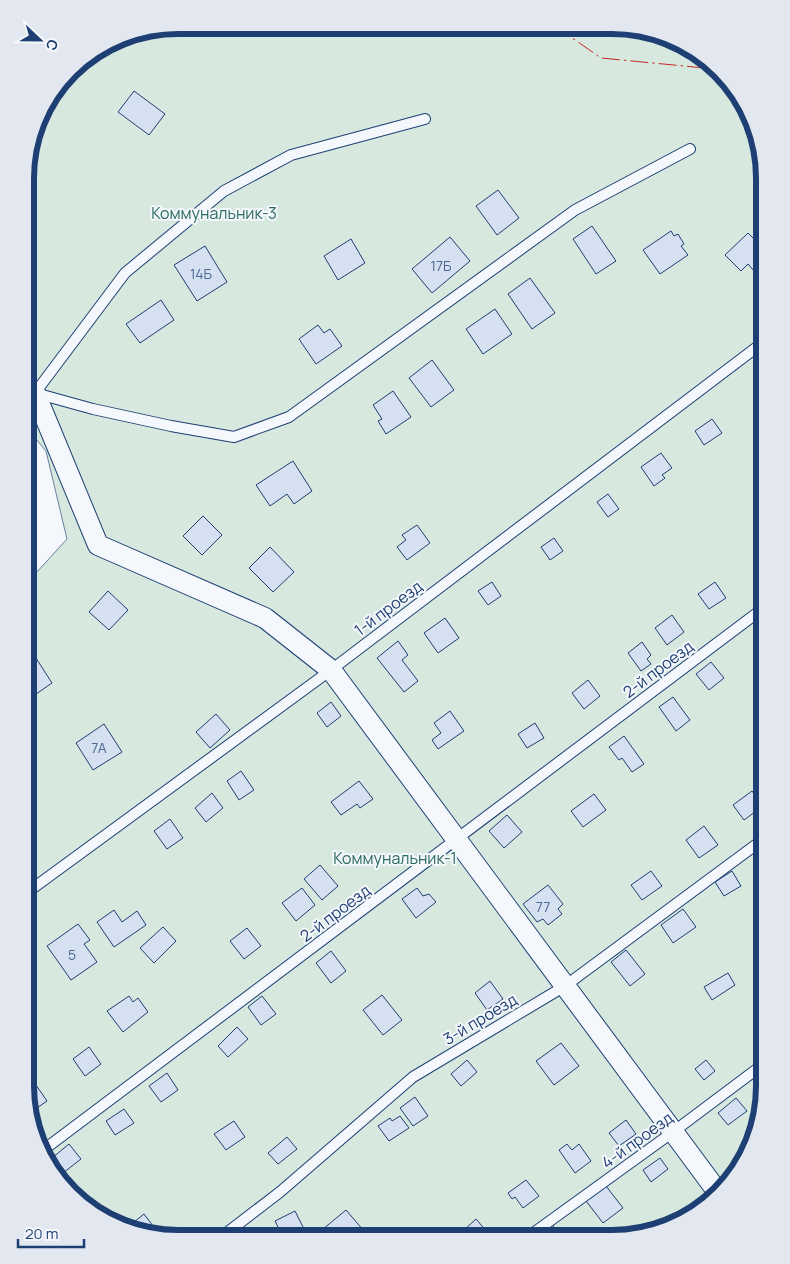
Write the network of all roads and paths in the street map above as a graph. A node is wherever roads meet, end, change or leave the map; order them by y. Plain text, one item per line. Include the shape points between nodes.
1 (425, 120) dead end
2 (690, 149) dead end
3 (756, 348) edge
4 (34, 387) edge
5 (34, 393) edge
6 (34, 401) edge
7 (756, 614) edge
8 (331, 670) junction
9 (457, 840) junction
10 (756, 845) edge
11 (34, 887) edge
12 (565, 986) junction
13 (756, 1070) edge
14 (673, 1132) junction
15 (48, 1147) edge
16 (714, 1187) edge
17 (230, 1230) edge
18 (537, 1230) edge

1 - 4 lane via 291,155 224,191 125,273
2 - 5 lane via 575,210 288,417 270,424 234,437 93,409
3 - 8 lane, 1-й проезд
6 - 8 street via 98,545 265,618
7 - 9 lane, 2-й проезд
8 - 9 street
8 - 11 lane, 1-й проезд
9 - 12 street
9 - 15 lane, 2-й проезд
10 - 12 lane, 3-й проезд
12 - 14 street
12 - 17 lane, 3-й проезд via 413,1077 280,1192
13 - 14 lane, 4-й проезд
14 - 16 street
14 - 18 lane, 4-й проезд

